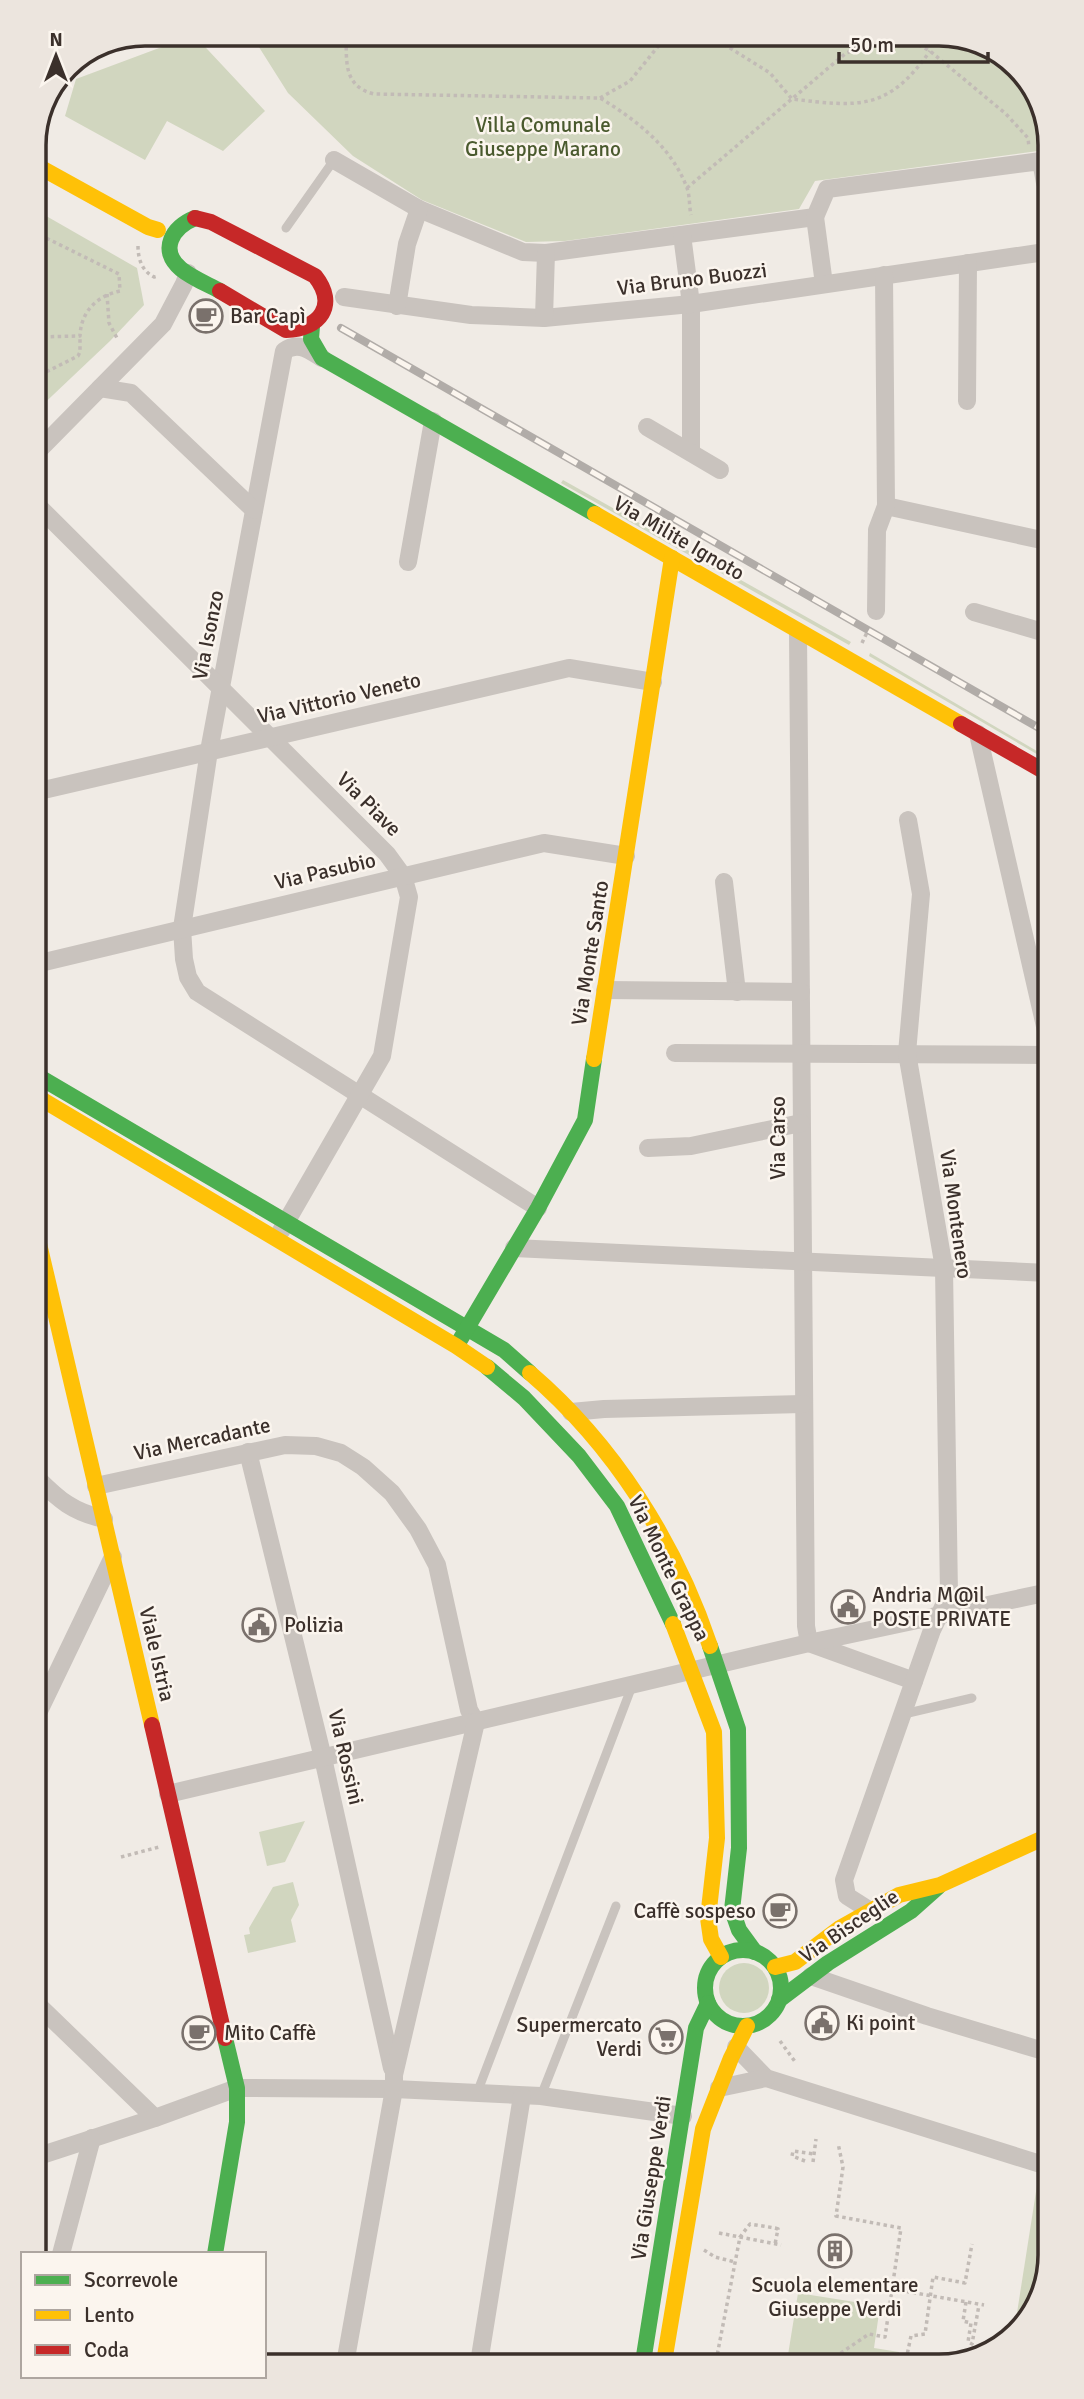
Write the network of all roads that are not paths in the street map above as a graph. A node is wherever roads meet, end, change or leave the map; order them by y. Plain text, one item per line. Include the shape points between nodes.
1 (334, 160) joint
2 (1038, 162) edge
3 (46, 171) edge
4 (419, 209) junction
5 (815, 217) junction
6 (286, 228) dead end
7 (167, 234) junction
8 (688, 234) junction
9 (546, 253) junction
10 (1038, 253) edge
11 (968, 263) junction
12 (188, 272) junction
13 (884, 275) junction
14 (824, 284) junction
15 (332, 296) junction
16 (691, 304) junction
17 (397, 306) junction
18 (544, 318) junction
19 (312, 326) junction
20 (281, 328) junction
21 (284, 351) junction
22 (322, 358) junction
23 (100, 388) junction
24 (967, 401) dead end
25 (433, 421) junction
26 (647, 427) dead end
27 (46, 443) edge
28 (691, 452) junction
29 (720, 470) dead end
30 (886, 506) junction
31 (254, 510) junction
32 (46, 514) edge
33 (1038, 539) edge
34 (672, 558) junction
35 (408, 562) dead end
36 (876, 611) dead end
37 (974, 612) dead end
38 (1038, 631) edge
39 (798, 632) junction
40 (653, 682) junction
41 (221, 690) junction
42 (978, 734) junction
43 (270, 737) junction
44 (209, 751) junction
45 (1038, 768) edge
46 (46, 789) edge
47 (908, 820) dead end
48 (626, 856) junction
49 (403, 876) junction
50 (724, 883) dead end
51 (182, 928) junction
52 (46, 962) edge
53 (605, 990) junction
54 (737, 992) junction
55 (801, 992) junction
56 (1038, 996) edge
57 (675, 1053) dead end
58 (801, 1054) junction
59 (907, 1054) junction
60 (1038, 1055) edge
61 (46, 1081) edge
62 (360, 1095) junction
63 (46, 1101) edge
64 (46, 1107) edge
65 (63, 1111) junction
66 (801, 1123) junction
67 (648, 1148) dead end
68 (538, 1208) junction
69 (286, 1222) junction
70 (277, 1238) junction
71 (514, 1248) junction
72 (802, 1262) junction
73 (944, 1268) junction
74 (45, 1270) edge
75 (1038, 1273) edge
76 (468, 1327) junction
77 (456, 1346) junction
78 (803, 1404) junction
79 (571, 1412) junction
80 (248, 1452) junction
81 (45, 1486) edge
82 (96, 1486) junction
83 (104, 1520) junction
84 (113, 1557) junction
85 (1038, 1594) edge
86 (939, 1616) junction
87 (809, 1643) junction
88 (718, 1665) junction
89 (692, 1672) junction
90 (914, 1681) junction
91 (632, 1686) junction
92 (45, 1697) edge
93 (972, 1698) dead end
94 (904, 1714) junction
95 (476, 1722) junction
96 (323, 1758) junction
97 (168, 1794) junction
98 (1038, 1840) edge
99 (940, 1885) junction
100 (616, 1906) dead end
101 (869, 1910) junction
102 (755, 1952) junction
103 (721, 1957) junction
104 (775, 1967) junction
105 (811, 1976) junction
106 (779, 2000) junction
107 (708, 2003) junction
108 (45, 2013) edge
109 (747, 2026) junction
110 (1038, 2044) edge
111 (736, 2047) junction
112 (765, 2078) junction
113 (394, 2082) junction
114 (237, 2088) junction
115 (719, 2088) junction
116 (477, 2094) junction
117 (522, 2096) junction
118 (541, 2096) junction
119 (683, 2116) junction
120 (155, 2118) junction
121 (92, 2138) junction
122 (45, 2154) edge
123 (1038, 2163) edge
124 (62, 2252) edge
125 (215, 2252) edge
126 (347, 2353) edge
127 (481, 2353) edge
128 (644, 2354) edge
129 (665, 2354) edge

1 - 4 street
1 - 6 lane
2 - 5 street via 827,189
3 - 7 main road
4 - 9 street via 523,252
4 - 17 street via 407,244
5 - 8 street
5 - 14 street
7 - 12 main road via 170,256
7 - 15 main road via 186,220 204,219 315,276
8 - 9 street
8 - 16 street
9 - 18 street
10 - 11 street, Via Bruno Buozzi
11 - 13 street, Via Bruno Buozzi
11 - 24 street
12 - 20 main road
12 - 23 street via 163,324
13 - 14 street, Via Bruno Buozzi
13 - 30 street
14 - 16 street, Via Bruno Buozzi
15 - 17 street, Via Bruno Buozzi
15 - 19 main road
16 - 18 street, Via Bruno Buozzi
16 - 28 street
17 - 18 street, Via Bruno Buozzi
19 - 20 main road via 296,331
19 - 22 main road via 310,339
20 - 21 street, Via Isonzo
21 - 22 street via 302,346
21 - 31 street, Via Isonzo
22 - 25 main road, Via Milite Ignoto
23 - 27 street
23 - 31 street via 131,393
25 - 34 main road, Via Milite Ignoto
25 - 35 street
26 - 28 street
28 - 29 street
30 - 33 street
30 - 36 street via 877,530
31 - 41 street, Via Isonzo
32 - 41 street, Via Piave
34 - 39 main road, Via Milite Ignoto
34 - 40 main road, Via Monte Santo
37 - 38 street
39 - 42 main road, Via Milite Ignoto
39 - 55 street, Via Carso
40 - 43 street, Via Vittorio Veneto via 569,668
40 - 48 main road, Via Monte Santo
41 - 43 street, Via Piave
41 - 44 street, Via Isonzo
42 - 45 main road, Via Milite Ignoto
42 - 56 street
43 - 44 street, Via Vittorio Veneto
43 - 49 street, Via Piave via 387,854
44 - 46 street, Via Vittorio Veneto
44 - 51 street, Via Isonzo
47 - 59 street, Via Montenero via 921,894
48 - 49 street, Via Pasubio via 544,843
48 - 53 main road, Via Monte Santo
49 - 51 street, Via Pasubio
49 - 62 street via 409,897 382,1056
50 - 54 street
51 - 52 street, Via Pasubio
51 - 62 street, Via Isonzo via 188,977 197,992
53 - 54 street
53 - 68 main road, Via Monte Santo via 584,1120
54 - 55 street
55 - 58 street, Via Carso
57 - 58 street
58 - 59 street
58 - 66 street, Via Carso
59 - 60 street
59 - 73 street, Via Montenero
61 - 69 main road, Via Monte Grappa
62 - 68 street, Via Isonzo
62 - 69 street
63 - 65 main road, Via Monte Grappa
64 - 65 main road
65 - 70 main road, Via Monte Grappa
66 - 67 street via 691,1146
66 - 72 street, Via Carso
68 - 71 main road, Via Monte Santo
69 - 70 street
69 - 76 main road, Via Monte Grappa
70 - 77 main road, Via Monte Grappa
71 - 72 street
71 - 76 main road, Via Monte Santo
72 - 73 street
72 - 78 street, Via Carso
73 - 75 street
73 - 86 street, Via Montenero via 948,1595
74 - 82 main road, Viale Istria
76 - 77 main road
76 - 79 main road, Via Monte Grappa via 504,1349
77 - 89 main road, Via Monte Grappa via 550,1423 617,1506
78 - 79 street
78 - 87 street, Via Carso
79 - 88 main road, Via Monte Grappa via 634,1488 663,1537 695,1602
80 - 82 street, Via Mercadante
80 - 95 street, Via Mercadante via 285,1445 341,1453 392,1493 437,1565 469,1710
80 - 96 street, Via Rossini
81 - 83 street via 79,1513
82 - 83 main road, Viale Istria
83 - 84 main road, Viale Istria
84 - 92 street
84 - 97 main road, Viale Istria
85 - 86 street
86 - 87 street
86 - 90 street, Via Montenero
87 - 88 street
87 - 90 street
88 - 89 street, Via Monte Grappa
88 - 102 main road via 738,1729 739,1848 732,1910
89 - 91 street
89 - 103 main road via 713,1732 717,1838 708,1918 711,1939
90 - 94 street, Via Montenero
91 - 95 street
91 - 116 lane
93 - 94 lane
94 - 101 street, Via Montenero via 844,1880 847,1896
95 - 96 street
95 - 113 street
96 - 97 street
96 - 113 street, Via Rossini
97 - 114 main road, Viale Istria
98 - 99 main road, Via Bisceglie
99 - 101 main road, Via Bisceglie via 899,1895
99 - 105 main road, Via Bisceglie via 911,1911
100 - 118 lane
101 - 104 main road, Via Bisceglie via 795,1962
102 - 103 main road via 744,1950
102 - 104 main road
103 - 107 main road, Via Giuseppe Verdi via 706,1977
104 - 106 main road via 780,1978
105 - 106 main road, Via Bisceglie
105 - 110 street via 927,2016
106 - 109 main road, Via Giuseppe Verdi via 767,2018
107 - 109 main road via 723,2021
107 - 119 main road, Via Giuseppe Verdi via 696,2028
108 - 120 street
109 - 111 main road, Via Giuseppe Verdi
111 - 112 street
111 - 115 main road, Via Giuseppe Verdi
112 - 115 street
112 - 123 street
113 - 114 street
113 - 116 street
113 - 126 street
114 - 120 street
114 - 125 main road, Viale Istria via 237,2122
115 - 129 main road, Via Giuseppe Verdi via 703,2129
116 - 117 street
117 - 118 street
117 - 127 street
118 - 119 street
119 - 128 main road, Via Giuseppe Verdi
120 - 121 street
121 - 122 street
121 - 124 street

